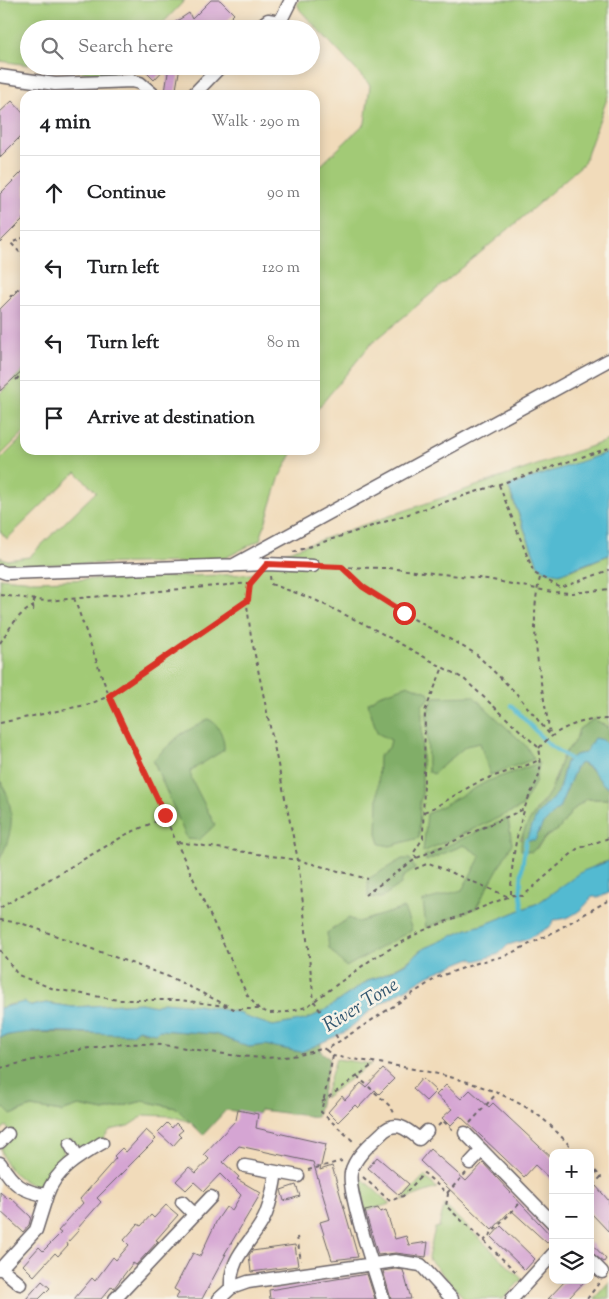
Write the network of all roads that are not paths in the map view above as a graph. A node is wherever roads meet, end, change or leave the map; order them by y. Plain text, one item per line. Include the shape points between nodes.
1 (291, 0) edge
2 (285, 20) edge
3 (212, 75) edge
4 (0, 76) edge
5 (148, 90) edge
6 (198, 90) edge
7 (609, 360) edge
8 (232, 566) junction
9 (313, 566) road end
10 (0, 571) edge
11 (465, 1133) dead end
12 (420, 1139) dead end
13 (102, 1143) dead end
14 (70, 1144) dead end
15 (482, 1150) junction
16 (78, 1158) junction
17 (0, 1163) edge
18 (470, 1163) road end
19 (245, 1166) dead end
20 (276, 1172) junction
21 (298, 1176) road end
22 (47, 1195) junction
23 (211, 1197) dead end
24 (182, 1202) dead end
25 (194, 1214) junction
26 (549, 1219) edge
27 (549, 1258) edge
28 (594, 1264) edge
29 (374, 1265) junction
30 (0, 1268) edge
31 (603, 1274) road end
32 (20, 1284) dead end
33 (232, 1288) junction
34 (115, 1299) edge
35 (219, 1299) edge
36 (383, 1299) edge
37 (452, 1299) edge
38 (512, 1299) edge

1 - 2 street
3 - 6 street
4 - 5 street via 55,84 132,81
7 - 8 street
8 - 9 street
8 - 10 street
11 - 15 street
12 - 29 street via 405,1127 386,1128 350,1164 350,1183
13 - 16 street
14 - 16 street
15 - 18 street
15 - 26 street
16 - 22 street via 51,1184
17 - 22 street via 12,1182 32,1194
19 - 20 street
20 - 21 street
20 - 33 street via 266,1216 244,1245 231,1277
22 - 30 street via 36,1230
23 - 25 street
24 - 25 street
25 - 34 street
27 - 38 street
28 - 31 street
29 - 33 street via 248,1282
29 - 36 street
29 - 37 street via 395,1262 421,1264
30 - 32 street
33 - 35 street

